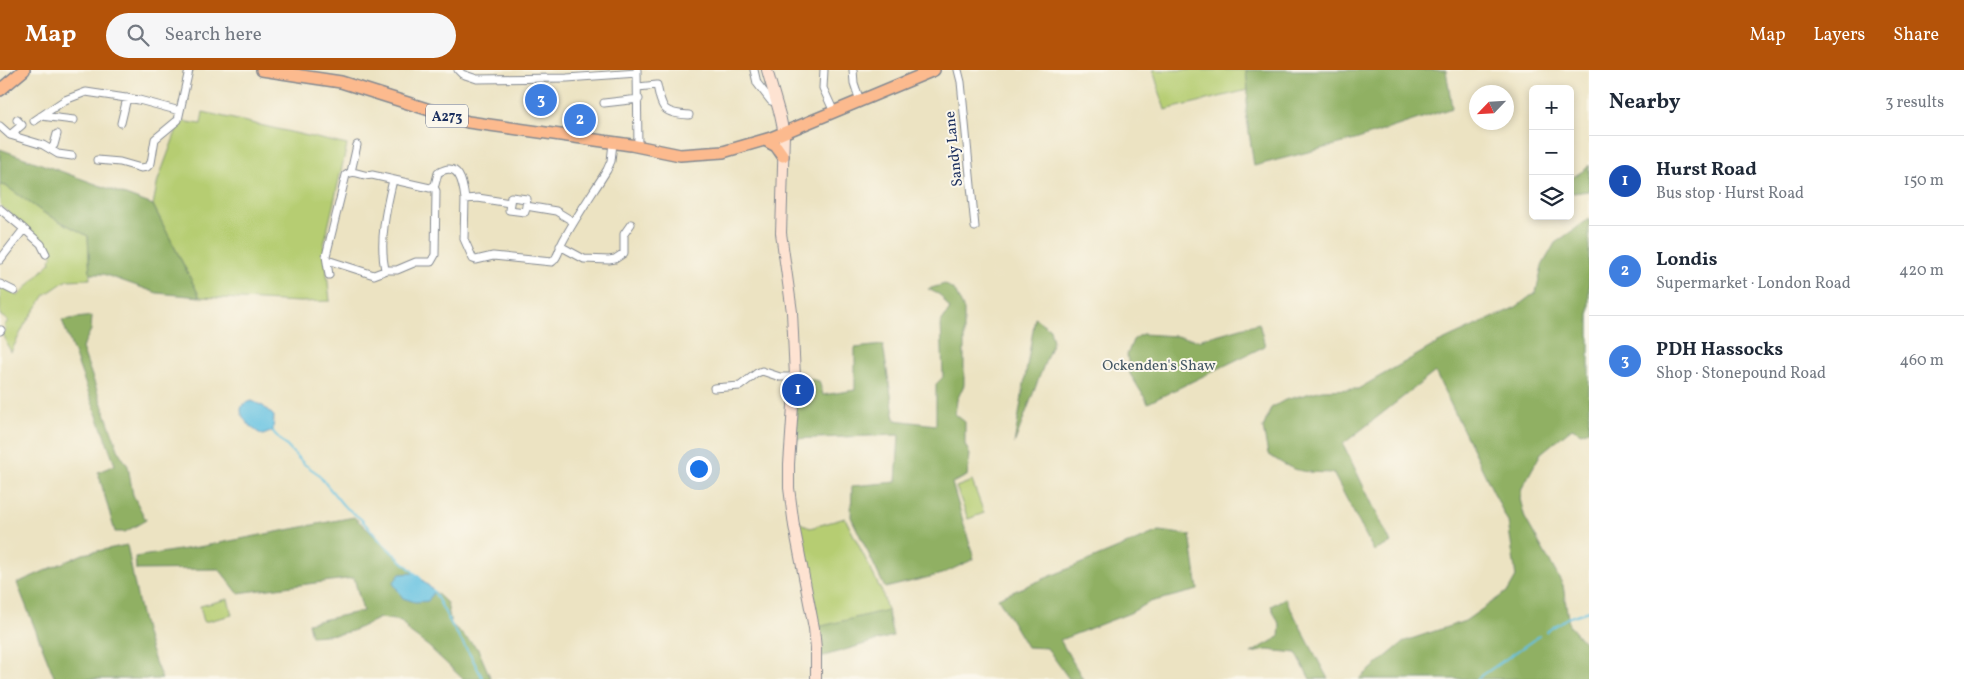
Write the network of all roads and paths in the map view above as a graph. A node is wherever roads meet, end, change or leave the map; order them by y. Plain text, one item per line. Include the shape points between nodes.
1 (24, 70) edge
2 (189, 70) edge
3 (262, 70) edge
4 (458, 70) edge
5 (754, 70) edge
6 (767, 70) edge
7 (824, 70) edge
8 (853, 70) edge
9 (934, 70) edge
10 (958, 70) edge
11 (637, 72) edge
12 (638, 87) junction
13 (0, 90) edge
14 (127, 98) junction
15 (639, 99) junction
16 (860, 101) junction
17 (777, 102) junction
18 (604, 103) dead end
19 (180, 111) junction
20 (834, 112) junction
21 (689, 115) dead end
22 (41, 116) junction
23 (17, 120) dead end
24 (74, 120) dead end
25 (34, 121) dead end
26 (122, 123) dead end
27 (0, 126) edge
28 (57, 134) dead end
29 (784, 134) junction
30 (10, 135) junction
31 (765, 140) junction
32 (612, 143) junction
33 (357, 145) dead end
34 (638, 147) junction
35 (51, 149) junction
36 (72, 156) dead end
37 (783, 156) junction
38 (97, 160) dead end
39 (351, 172) junction
40 (392, 180) junction
41 (434, 187) junction
42 (465, 198) junction
43 (0, 209) edge
44 (574, 222) junction
45 (631, 224) dead end
46 (974, 226) dead end
47 (24, 229) junction
48 (560, 246) junction
49 (46, 254) dead end
50 (0, 260) edge
51 (327, 260) junction
52 (385, 270) junction
53 (329, 276) dead end
54 (0, 284) edge
55 (14, 291) dead end
56 (795, 377) junction
57 (714, 388) dead end
58 (816, 679) edge

1 - 13 main road
2 - 19 street
3 - 32 main road, A273 via 341,82 468,122
4 - 11 street via 477,79 567,78
5 - 17 street via 758,83 771,101
6 - 17 main road
7 - 20 street via 823,88
8 - 16 street
9 - 16 main road, A273
10 - 46 street, Sandy Lane
11 - 12 street
12 - 15 street
12 - 21 street via 657,85 664,110 670,114
14 - 19 street
14 - 22 street via 86,92 65,100
14 - 26 street
15 - 18 street
15 - 34 street
16 - 20 main road, A273
17 - 29 main road
19 - 38 street via 178,120 155,139 147,167
20 - 29 main road, A273
22 - 24 street
22 - 25 street
23 - 30 street via 22,125
27 - 30 street
28 - 35 street
29 - 31 main road, A273
29 - 37 main road
30 - 35 street
31 - 34 main road, A273 via 723,152 680,155
31 - 37 main road via 776,146
32 - 34 main road, A273
32 - 44 street via 607,170
33 - 39 street
35 - 36 street via 58,154
37 - 56 main road via 781,233 792,312
39 - 40 street
39 - 51 street via 346,175
40 - 41 street
40 - 52 street via 382,247
41 - 42 street via 438,173 454,171 463,182
41 - 52 street via 433,260
42 - 44 street via 510,203 509,210 525,212 526,206 556,211
42 - 48 street via 464,239 473,259 494,256 548,262 556,259
43 - 47 street
44 - 48 street
45 - 48 street via 624,234 624,253 615,259 584,259
47 - 49 street via 41,244
47 - 50 street
51 - 52 street via 366,273
51 - 53 street
54 - 55 street
56 - 57 street via 762,372 740,386
56 - 58 main road via 789,488 814,628

